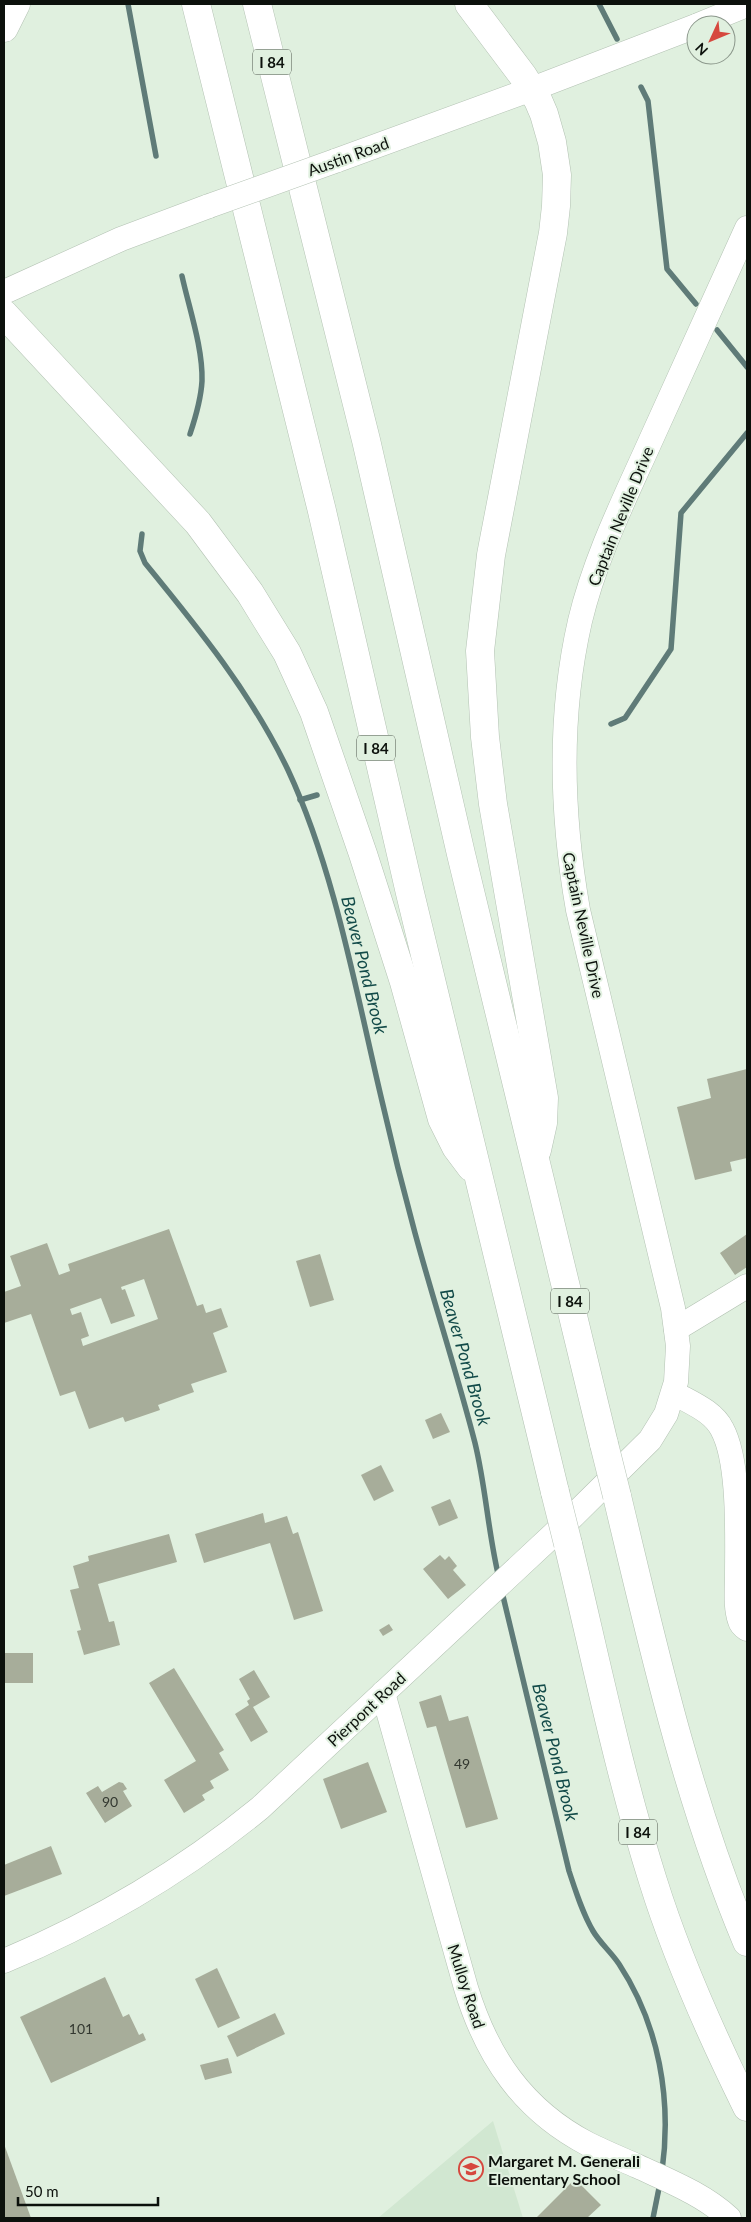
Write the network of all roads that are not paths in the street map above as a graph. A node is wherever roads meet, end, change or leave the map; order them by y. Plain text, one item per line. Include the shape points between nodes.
1 (16, 4) edge
2 (196, 4) edge
3 (257, 4) edge
4 (469, 4) edge
5 (747, 6) edge
6 (723, 15) edge
7 (4, 28) edge
8 (686, 29) edge
9 (532, 89) junction
10 (746, 236) edge
11 (4, 292) edge
12 (4, 314) edge
13 (535, 1158) junction
14 (479, 1176) junction
15 (747, 1286) edge
16 (676, 1329) junction
17 (674, 1393) junction
18 (742, 1517) edge
19 (744, 1626) edge
20 (383, 1693) junction
21 (747, 1942) edge
22 (4, 1961) edge
23 (747, 2107) edge
24 (729, 2218) edge

1 - 7 highway
2 - 14 highway, I 84 via 322,511
3 - 13 highway, I 84 via 366,440
4 - 9 highway
5 - 6 street, Austin Road
8 - 9 street, Austin Road
9 - 11 street, Austin Road, bridge via 120,238
9 - 13 highway via 552,142 556,206 491,555 480,651 493,804 544,1098 543,1123
10 - 16 street, Captain Neville Drive via 622,504 595,572 577,638 564,738 565,818 578,910 659,1244
12 - 14 highway via 198,523 250,593 287,653 314,712 363,854 404,982 442,1119 456,1147
13 - 21 highway, I 84, bridge via 681,1752 724,1884
14 - 23 highway, I 84, bridge via 613,1734 653,1882 688,1978
15 - 16 street
16 - 17 street, Captain Neville Drive via 678,1362
17 - 18 street via 711,1415 722,1428 729,1444
17 - 20 street, Pierpont Road via 662,1422 650,1440
18 - 19 street via 737,1596
20 - 22 street, Pierpont Road via 260,1808 200,1854 158,1883 93,1920
20 - 24 street, Mulloy Road via 476,2020 508,2077 531,2103 558,2125 588,2144 673,2182 716,2206

